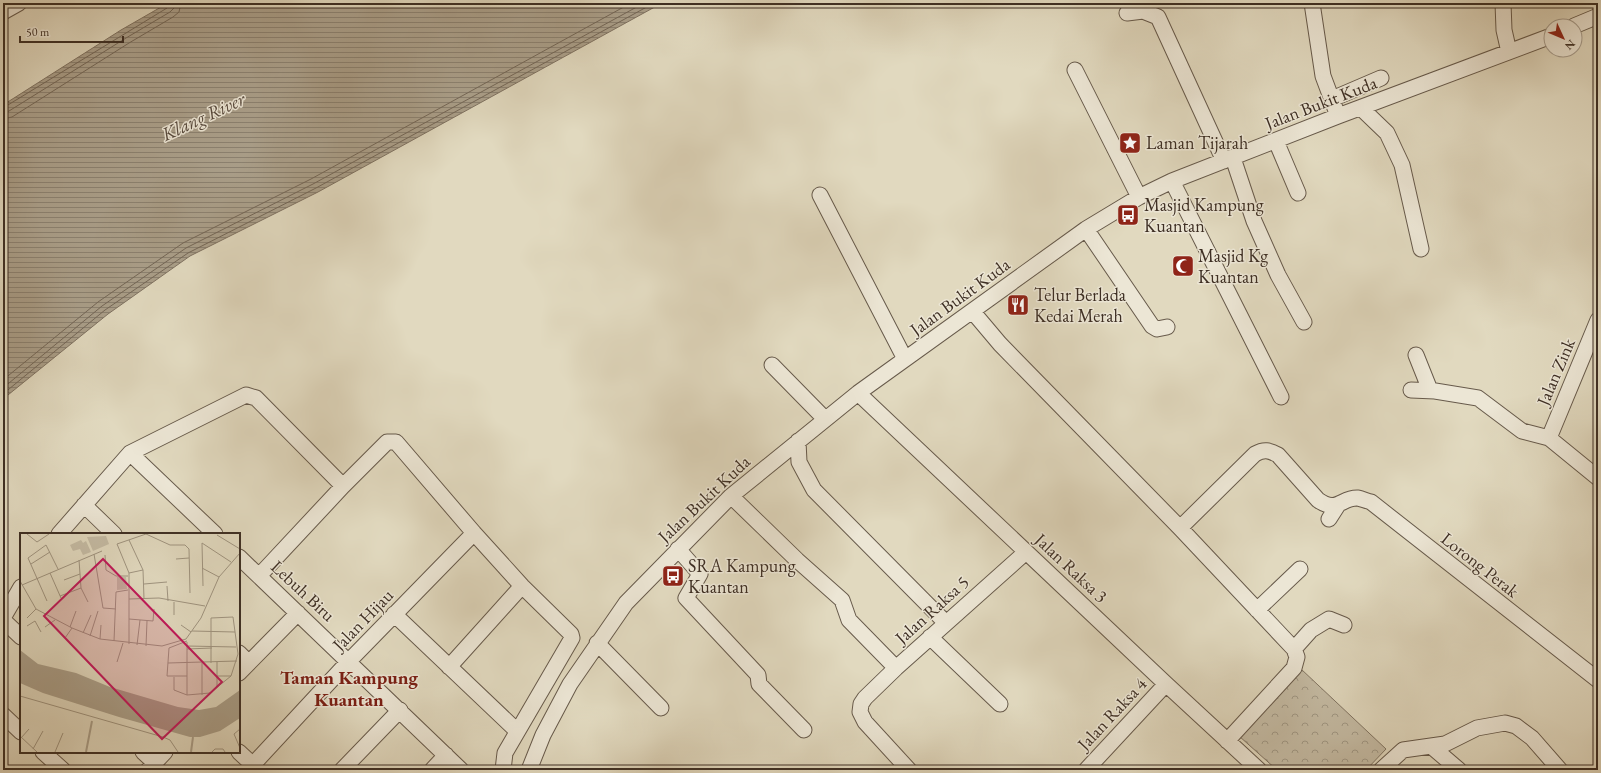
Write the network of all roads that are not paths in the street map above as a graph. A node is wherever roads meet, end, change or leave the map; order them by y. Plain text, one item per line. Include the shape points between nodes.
1 (19, 3) edge
2 (1312, 3) edge
3 (1503, 3) edge
4 (3, 12) edge
5 (1127, 13) dead end
6 (1598, 16) edge
7 (1583, 22) edge
8 (1543, 39) edge
9 (1509, 52) junction
10 (1076, 70) dead end
11 (1381, 78) dead end
12 (1332, 99) junction
13 (1361, 108) junction
14 (1338, 116) junction
15 (1276, 141) junction
16 (1229, 159) junction
17 (1172, 182) junction
18 (1298, 193) dead end
19 (820, 195) dead end
20 (1139, 197) junction
21 (1086, 229) junction
22 (1421, 249) dead end
23 (973, 312) junction
24 (1598, 320) edge
25 (1304, 322) dead end
26 (1167, 327) dead end
27 (1416, 355) dead end
28 (905, 359) junction
29 (772, 364) dead end
30 (1411, 390) dead end
31 (1430, 390) junction
32 (858, 393) junction
33 (1281, 397) dead end
34 (825, 419) junction
35 (1549, 438) junction
36 (798, 441) junction
37 (130, 453) junction
38 (1598, 478) edge
39 (343, 486) junction
40 (730, 496) junction
41 (84, 505) junction
42 (1180, 528) junction
43 (60, 533) edge
44 (113, 533) edge
45 (214, 533) edge
46 (474, 533) junction
47 (678, 549) junction
48 (1026, 552) junction
49 (240, 558) edge
50 (1300, 569) dead end
51 (259, 576) junction
52 (522, 586) junction
53 (20, 590) edge
54 (1257, 610) junction
55 (298, 613) junction
56 (394, 614) junction
57 (3, 619) edge
58 (946, 624) junction
59 (1344, 625) dead end
60 (20, 636) edge
61 (930, 637) junction
62 (597, 643) junction
63 (1294, 649) junction
64 (349, 661) junction
65 (242, 663) edge
66 (449, 667) junction
67 (896, 668) junction
68 (1598, 680) edge
69 (1166, 684) junction
70 (1000, 704) dead end
71 (661, 708) dead end
72 (400, 710) junction
73 (3, 716) edge
74 (804, 730) dead end
75 (20, 731) edge
76 (517, 731) junction
77 (1227, 742) junction
78 (1431, 746) junction
79 (44, 753) edge
80 (144, 753) edge
81 (164, 753) edge
82 (240, 753) edge
83 (446, 755) junction
84 (151, 767) edge
85 (250, 768) edge
86 (63, 770) edge
87 (342, 770) edge
88 (432, 770) edge
89 (461, 770) edge
90 (503, 770) edge
91 (529, 770) edge
92 (909, 770) edge
93 (1086, 770) edge
94 (1260, 770) edge
95 (1380, 770) edge
96 (1459, 770) edge
97 (1560, 770) edge

1 - 4 street
2 - 12 street via 1323,76
3 - 9 street via 1504,30
5 - 16 street via 1143,11 1158,16
6 - 7 street
8 - 9 street, Jalan Bukit Kuda
9 - 13 street, Jalan Bukit Kuda
10 - 20 street
11 - 12 street
12 - 14 street
13 - 14 street, Jalan Bukit Kuda
13 - 22 street via 1387,133 1402,165
14 - 15 street, Jalan Bukit Kuda
15 - 16 street, Jalan Bukit Kuda
15 - 18 street
16 - 17 street, Jalan Bukit Kuda
16 - 25 street via 1278,275
17 - 20 street, Jalan Bukit Kuda
17 - 33 street
19 - 28 street
20 - 21 street, Jalan Bukit Kuda
21 - 23 street, Jalan Bukit Kuda
21 - 26 street via 1152,326 1157,329
23 - 28 street, Jalan Bukit Kuda
23 - 42 street via 1000,344
24 - 35 street, Jalan Zink
27 - 31 street
28 - 32 street, Jalan Bukit Kuda
29 - 34 street
30 - 31 street
31 - 35 street via 1478,398 1522,431
32 - 34 street, Jalan Bukit Kuda
32 - 48 street, Jalan Raksa 3
34 - 36 street, Jalan Bukit Kuda
35 - 38 street
36 - 40 street, Jalan Bukit Kuda
36 - 58 street via 799,462 814,490
37 - 39 street via 240,396 251,396 256,398
37 - 41 street
37 - 45 street
39 - 46 street via 387,442 396,442
39 - 51 street
40 - 47 street, Jalan Bukit Kuda
40 - 67 street via 842,600 849,620
41 - 43 street
41 - 44 street
42 - 54 street
42 - 68 street, Lorong Perak via 1255,454 1262,450 1270,451 1278,455 1318,500 1334,510 1357,498 1370,502
46 - 52 street
46 - 56 street, Jalan Hijau
47 - 62 street, Jalan Bukit Kuda via 626,603
47 - 74 street via 700,574 686,598 758,675 759,684
48 - 58 street, Jalan Raksa 5
48 - 69 street, Jalan Raksa 3
49 - 51 street, Lebuh Biru
50 - 54 street
51 - 55 street, Lebuh Biru
52 - 66 street
52 - 76 street via 571,634 572,638
53 - 57 street
54 - 63 street
55 - 64 street, Lebuh Biru
55 - 65 street
56 - 64 street, Jalan Hijau
56 - 66 street
57 - 60 street
58 - 61 street, Jalan Raksa 5
59 - 63 street via 1329,619 1311,630
61 - 67 street, Jalan Raksa 5
61 - 70 street
62 - 71 street
62 - 91 street, Jalan Bukit Kuda via 570,684 543,735
63 - 77 street via 1297,657 1294,668
64 - 72 street, Lebuh Biru
64 - 85 street, Jalan Hijau
66 - 76 street
67 - 92 street, Jalan Raksa 5 via 865,698 860,712 865,722
69 - 77 street, Jalan Raksa 3
69 - 93 street, Jalan Raksa 4
72 - 83 street, Lebuh Biru
72 - 87 street
73 - 75 street
76 - 90 street via 505,753
77 - 94 street, Jalan Raksa 3
78 - 95 street via 1403,750
78 - 96 street
78 - 97 street via 1445,744 1477,728 1505,723 1516,726 1532,738
79 - 86 street
80 - 84 street
81 - 84 street
82 - 85 street
83 - 88 street
83 - 89 street, Lebuh Biru

